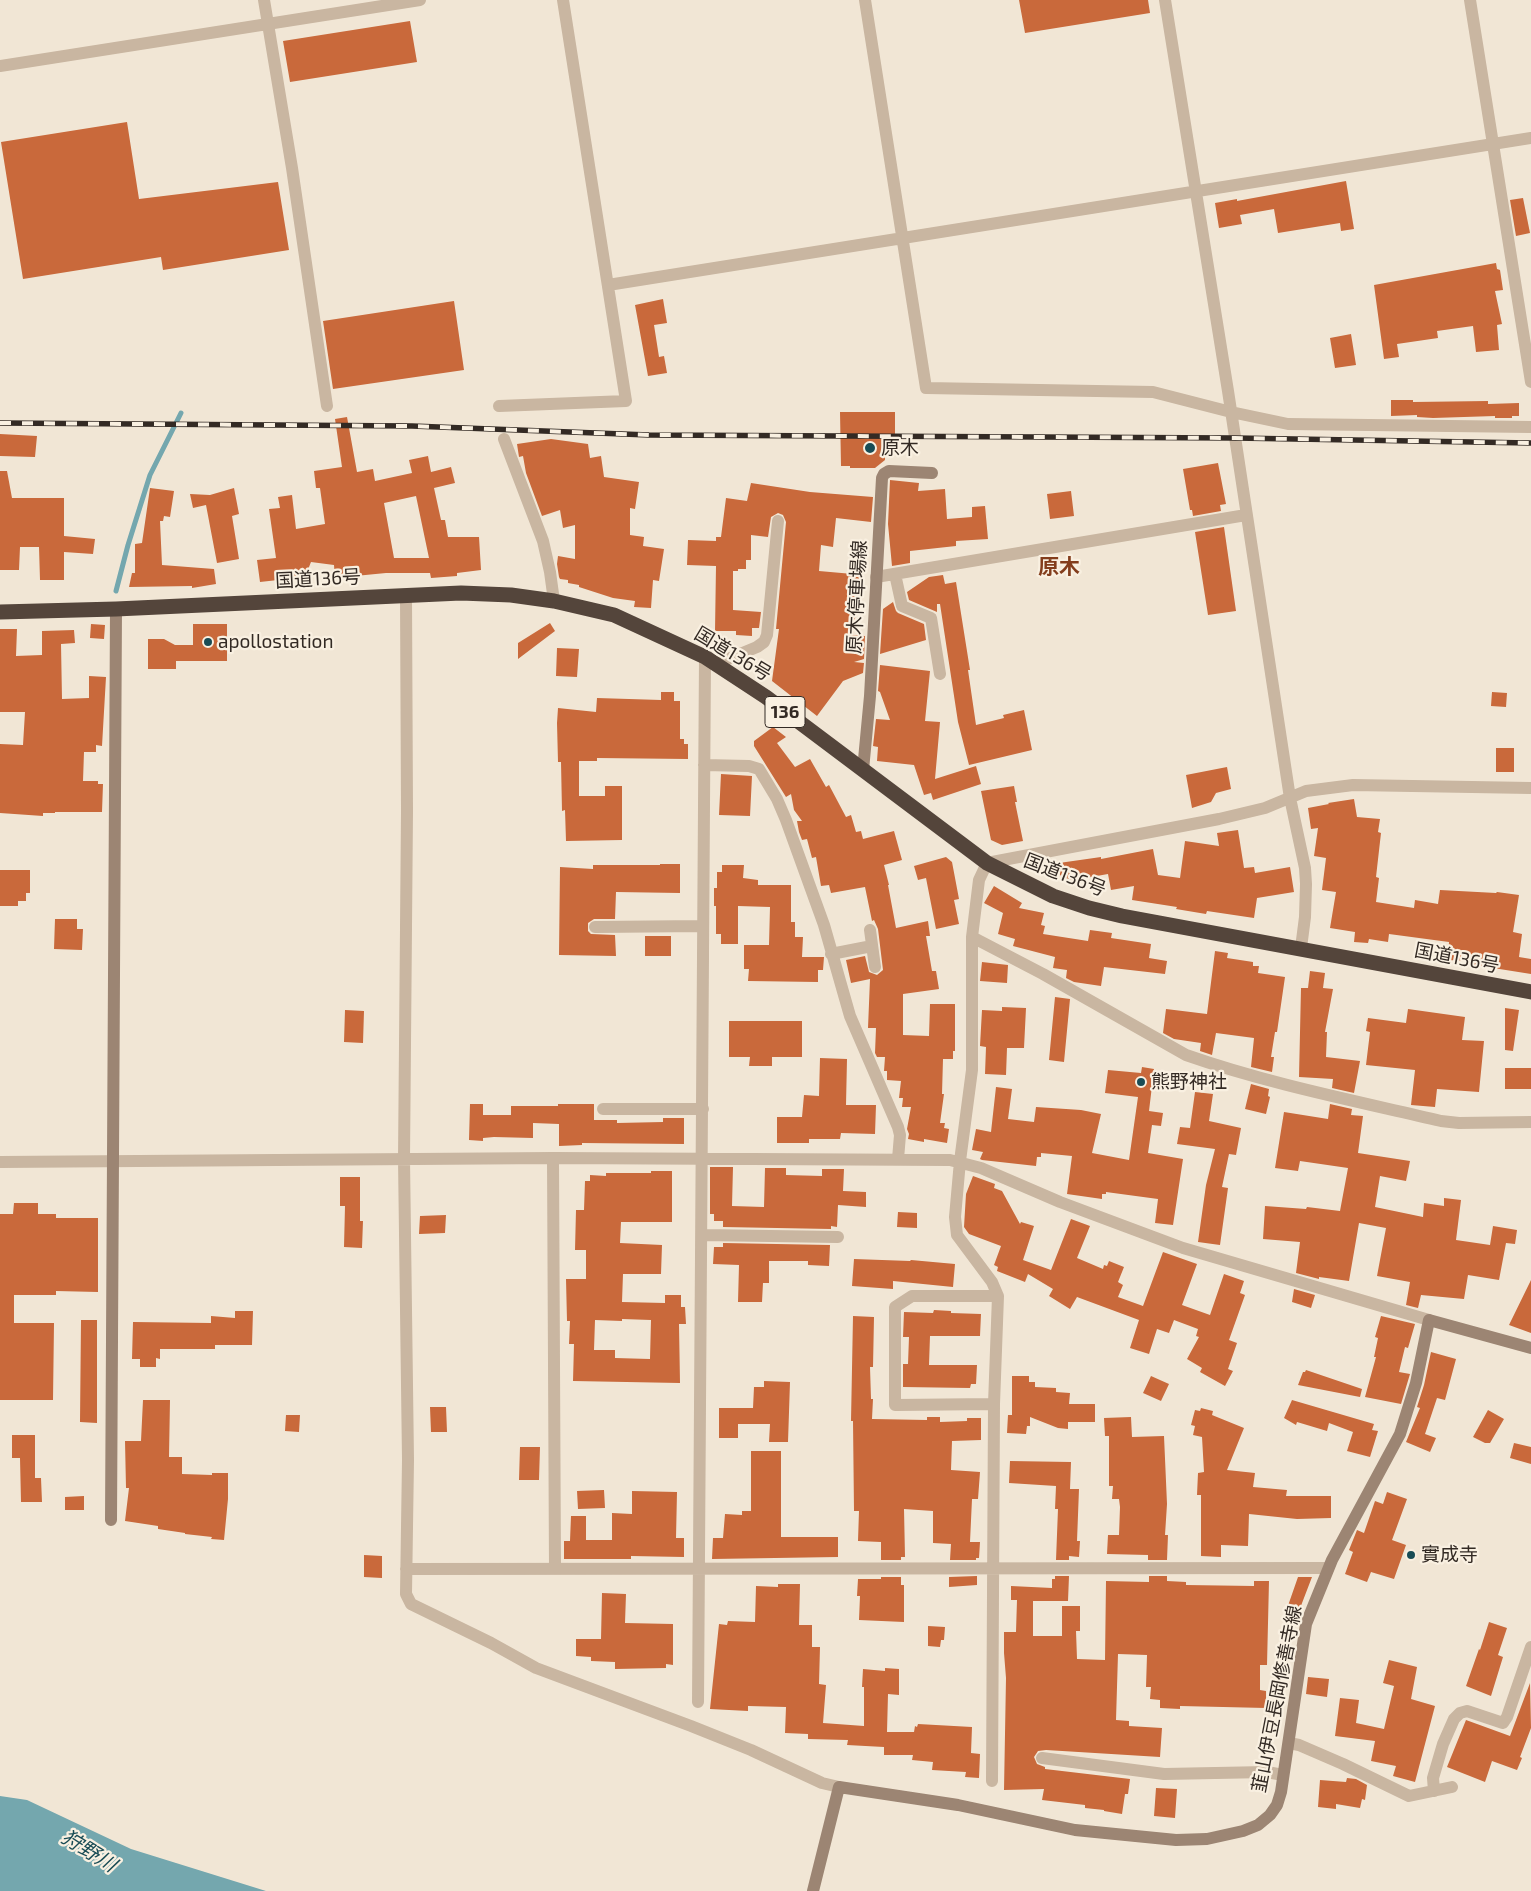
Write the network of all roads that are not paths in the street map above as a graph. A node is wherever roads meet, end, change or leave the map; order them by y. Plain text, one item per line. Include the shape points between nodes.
1 (264, 0) edge
2 (420, 0) edge
3 (563, 0) edge
4 (866, 0) edge
5 (1165, 0) edge
6 (1470, 0) edge
7 (268, 25) junction
8 (0, 66) edge
9 (1531, 138) edge
10 (1492, 144) junction
11 (1196, 190) junction
12 (902, 239) junction
13 (608, 285) junction
14 (1531, 382) edge
15 (327, 406) dead end
16 (499, 406) dead end
17 (1232, 412) junction
18 (1531, 427) edge
19 (504, 439) dead end
20 (932, 473) dead end
21 (1246, 515) junction
22 (778, 520) dead end
23 (896, 574) junction
24 (876, 577) junction
25 (406, 595) junction
26 (554, 601) junction
27 (116, 609) junction
28 (0, 612) edge
29 (710, 661) junction
30 (940, 674) dead end
31 (704, 765) junction
32 (863, 770) junction
33 (1531, 788) edge
34 (1290, 798) junction
35 (986, 863) junction
36 (595, 926) dead end
37 (703, 926) junction
38 (870, 930) dead end
39 (972, 937) junction
40 (872, 946) junction
41 (1301, 948) junction
42 (831, 954) junction
43 (875, 967) dead end
44 (1531, 992) edge
45 (602, 1109) dead end
46 (702, 1109) junction
47 (1531, 1122) edge
48 (553, 1158) junction
49 (898, 1158) junction
50 (404, 1159) junction
51 (702, 1159) junction
52 (113, 1160) junction
53 (960, 1161) junction
54 (0, 1162) edge
55 (702, 1235) junction
56 (838, 1237) dead end
57 (998, 1296) junction
58 (1429, 1320) junction
59 (1531, 1348) edge
60 (994, 1404) junction
61 (112, 1520) dead end
62 (1328, 1568) junction
63 (406, 1569) junction
64 (555, 1569) junction
65 (700, 1569) junction
66 (993, 1569) junction
67 (1531, 1647) edge
68 (698, 1702) dead end
69 (1289, 1743) junction
70 (1042, 1758) dead end
71 (1284, 1775) junction
72 (992, 1781) dead end
73 (839, 1787) junction
74 (1452, 1787) dead end
75 (1434, 1791) junction
76 (813, 1891) edge

1 - 7 street
2 - 7 street
3 - 13 street
4 - 12 street
5 - 11 street
6 - 10 street
7 - 8 street
7 - 15 street
9 - 10 street
10 - 11 street
10 - 14 street
11 - 12 street
11 - 17 street
12 - 13 street
12 - 17 street via 926,388 1153,392
13 - 16 street via 626,401
17 - 18 street via 1288,424
17 - 21 street
19 - 26 street via 543,541
20 - 24 main road, 原木停車場線 via 889,471 884,474
21 - 23 street
21 - 34 street
22 - 29 street via 764,642
23 - 24 street
23 - 30 street via 902,606 931,618
24 - 32 main road, 原木停車場線
25 - 26 highway, 国道136号 / 136 via 512,595
25 - 27 highway, 国道136号 / 136
25 - 50 street
26 - 29 highway, 国道136号 / 136 via 614,615
27 - 28 highway, 国道136号 / 136
27 - 52 main road
29 - 31 street
29 - 32 highway, 国道136号 / 136 via 766,697
31 - 37 street
31 - 42 street via 759,769 786,820 824,925
32 - 35 highway, 国道136号 / 136
33 - 34 street via 1353,785 1306,791
34 - 35 street via 1266,808 1219,819
34 - 41 street via 1306,884
35 - 39 street via 979,880
35 - 41 highway, 国道136号 / 136 via 1034,888 1089,908
36 - 37 street
37 - 46 street
38 - 40 street
39 - 47 street via 1186,1055 1206,1062 1263,1079 1441,1121
39 - 53 street via 972,1070
40 - 42 street
40 - 43 street
41 - 44 highway, 国道136号 / 136
42 - 49 street via 850,1016 898,1126
45 - 46 street
46 - 51 street
48 - 50 street
48 - 51 street
48 - 64 street
49 - 51 street
49 - 53 street
50 - 52 street
50 - 63 street via 408,1460
51 - 55 street
52 - 54 street
52 - 61 main road
53 - 57 street via 955,1217 957,1235 992,1282
53 - 58 street via 1183,1248
55 - 56 street
55 - 65 street
57 - 60 street
57 - 60 street via 912,1296 895,1307 895,1405
58 - 59 main road
58 - 62 main road, 韮山伊豆長岡修善寺線 via 1416,1383 1400,1434
60 - 66 street
62 - 66 street
62 - 69 main road, 韮山伊豆長岡修善寺線 via 1306,1624
63 - 64 street
63 - 73 street via 406,1594 411,1604 536,1668 752,1750
64 - 65 street
65 - 66 street
65 - 68 street
66 - 72 street
67 - 75 street via 1504,1722 1467,1711 1454,1719 1433,1778
69 - 71 main road, 韮山伊豆長岡修善寺線
69 - 75 street via 1343,1764 1402,1794 1409,1796
70 - 71 street via 1164,1774 1258,1772
71 - 73 main road, 韮山伊豆長岡修善寺線 via 1276,1804 1270,1815 1258,1825 1194,1840 1075,1830 958,1805
73 - 76 main road
74 - 75 street

